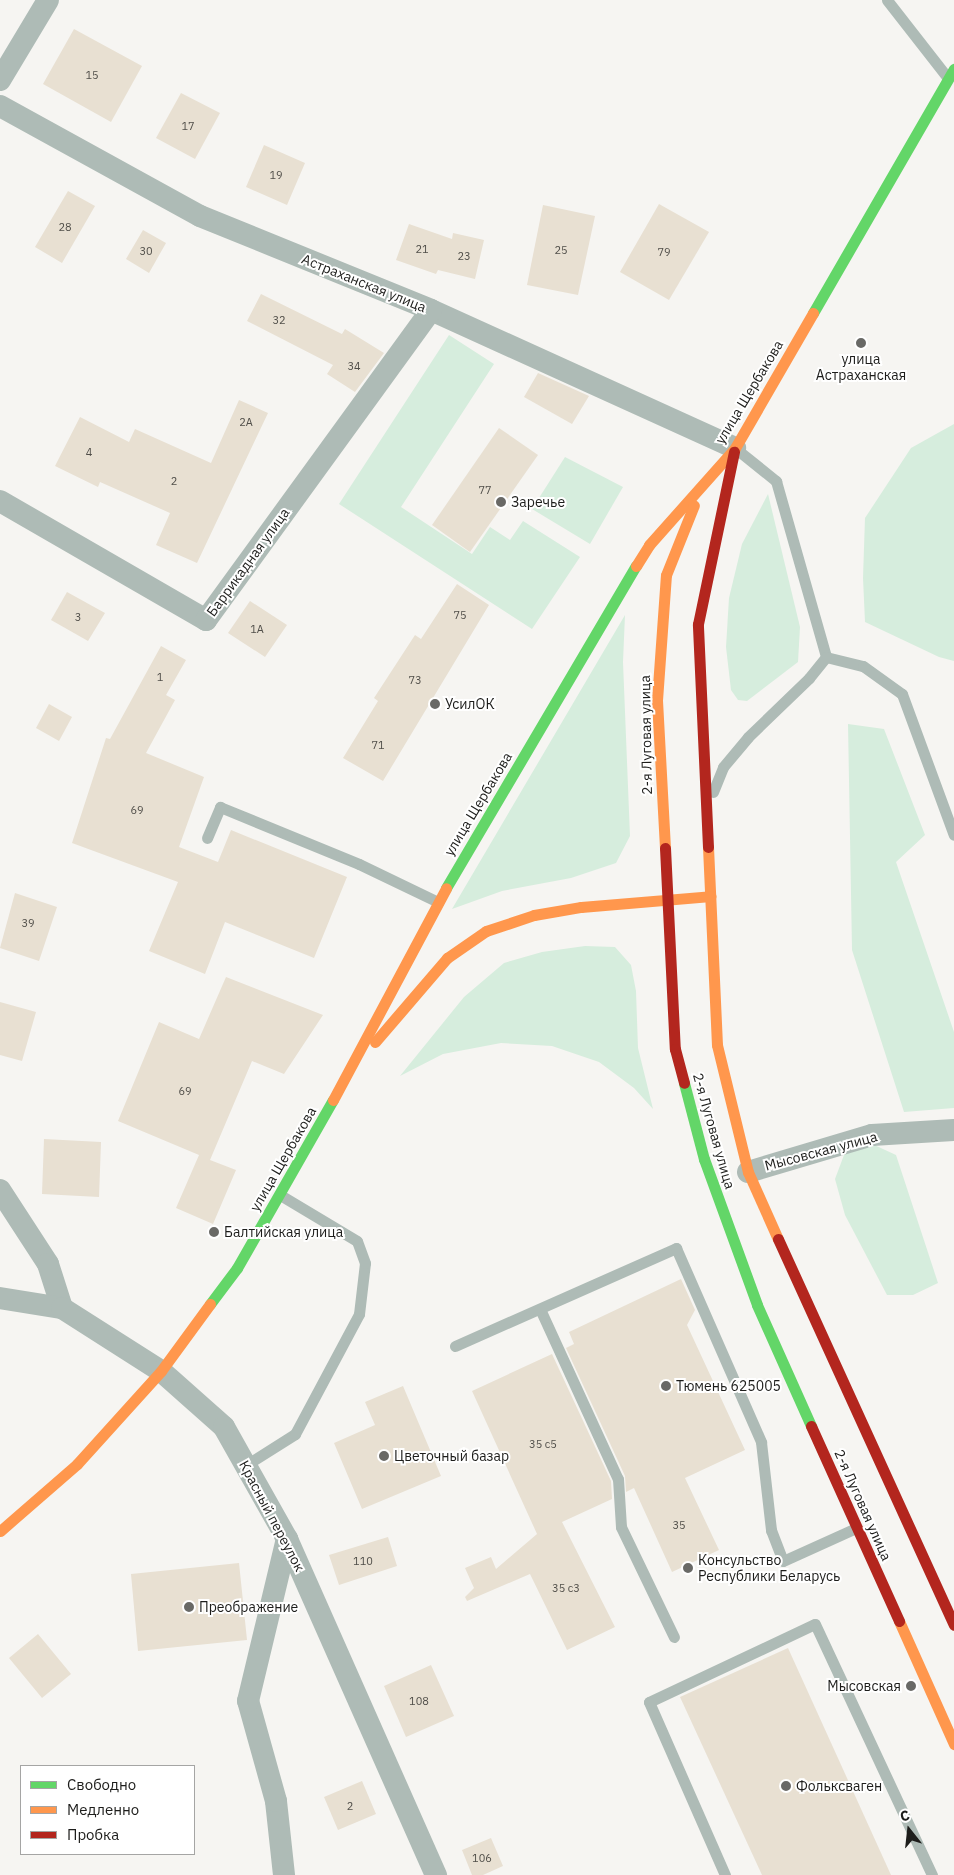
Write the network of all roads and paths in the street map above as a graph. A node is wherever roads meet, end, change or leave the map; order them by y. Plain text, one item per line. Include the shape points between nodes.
1 (48, 0) edge
2 (887, 0) edge
3 (951, 73) edge
4 (0, 80) edge
5 (0, 106) edge
6 (430, 310) junction
7 (735, 448) junction
8 (702, 487) junction
9 (0, 501) edge
10 (826, 657) junction
11 (708, 808) junction
12 (950, 811) edge
13 (954, 835) edge
14 (208, 838) dead end
15 (711, 896) junction
16 (668, 900) junction
17 (438, 902) junction
18 (344, 1083) junction
19 (954, 1130) edge
20 (748, 1172) junction
21 (0, 1190) edge
22 (280, 1194) junction
23 (0, 1298) edge
24 (62, 1308) junction
25 (540, 1309) junction
26 (455, 1346) dead end
27 (161, 1371) junction
28 (246, 1466) junction
29 (856, 1528) junction
30 (0, 1531) edge
31 (287, 1538) junction
32 (954, 1625) edge
33 (674, 1637) dead end
34 (954, 1744) edge
35 (284, 1875) edge
36 (436, 1875) edge
37 (725, 1875) edge
38 (932, 1875) edge

1 - 4 street
2 - 3 lane
3 - 7 main road, улица Щербакова
5 - 6 street, Астраханская улица via 200,216
6 - 7 street, Астраханская улица
6 - 9 street, Баррикадная улица via 206,620
7 - 8 main road, улица Щербакова
7 - 10 lane via 776,481
7 - 11 main road, 2-я Луговая улица via 698,624
8 - 16 main road, 2-я Луговая улица via 666,575 657,700
8 - 17 main road, улица Щербакова via 649,545
10 - 11 lane via 723,767
10 - 12 lane via 863,666 902,694
11 - 15 main road, 2-я Луговая улица
12 - 13 lane
14 - 17 lane via 220,807 360,864
15 - 16 main road
15 - 20 main road, 2-я Луговая улица via 717,1045
16 - 18 main road via 581,906 534,915 486,931 447,958
16 - 29 main road, 2-я Луговая улица via 675,1049 704,1160 757,1305
17 - 18 main road, улица Щербакова via 394,977
18 - 22 main road, улица Щербакова
19 - 20 street, Мысовская улица via 872,1135
20 - 32 main road, 2-я Луговая улица
21 - 24 street via 48,1264
22 - 27 main road, улица Щербакова via 237,1268
22 - 28 lane via 356,1241 365,1263 359,1314 295,1434
23 - 24 street, Красный переулок
24 - 27 street, Красный переулок
25 - 26 lane
25 - 29 lane via 676,1248 762,1442 771,1530 783,1560
25 - 33 lane via 618,1479 621,1527
27 - 28 street, Красный переулок via 224,1427
27 - 30 main road, улица Щербакова via 77,1464
28 - 31 street, Красный переулок
29 - 34 main road, 2-я Луговая улица
31 - 35 street via 248,1701 276,1802
31 - 36 street, Красный переулок
37 - 38 lane via 648,1702 815,1624

